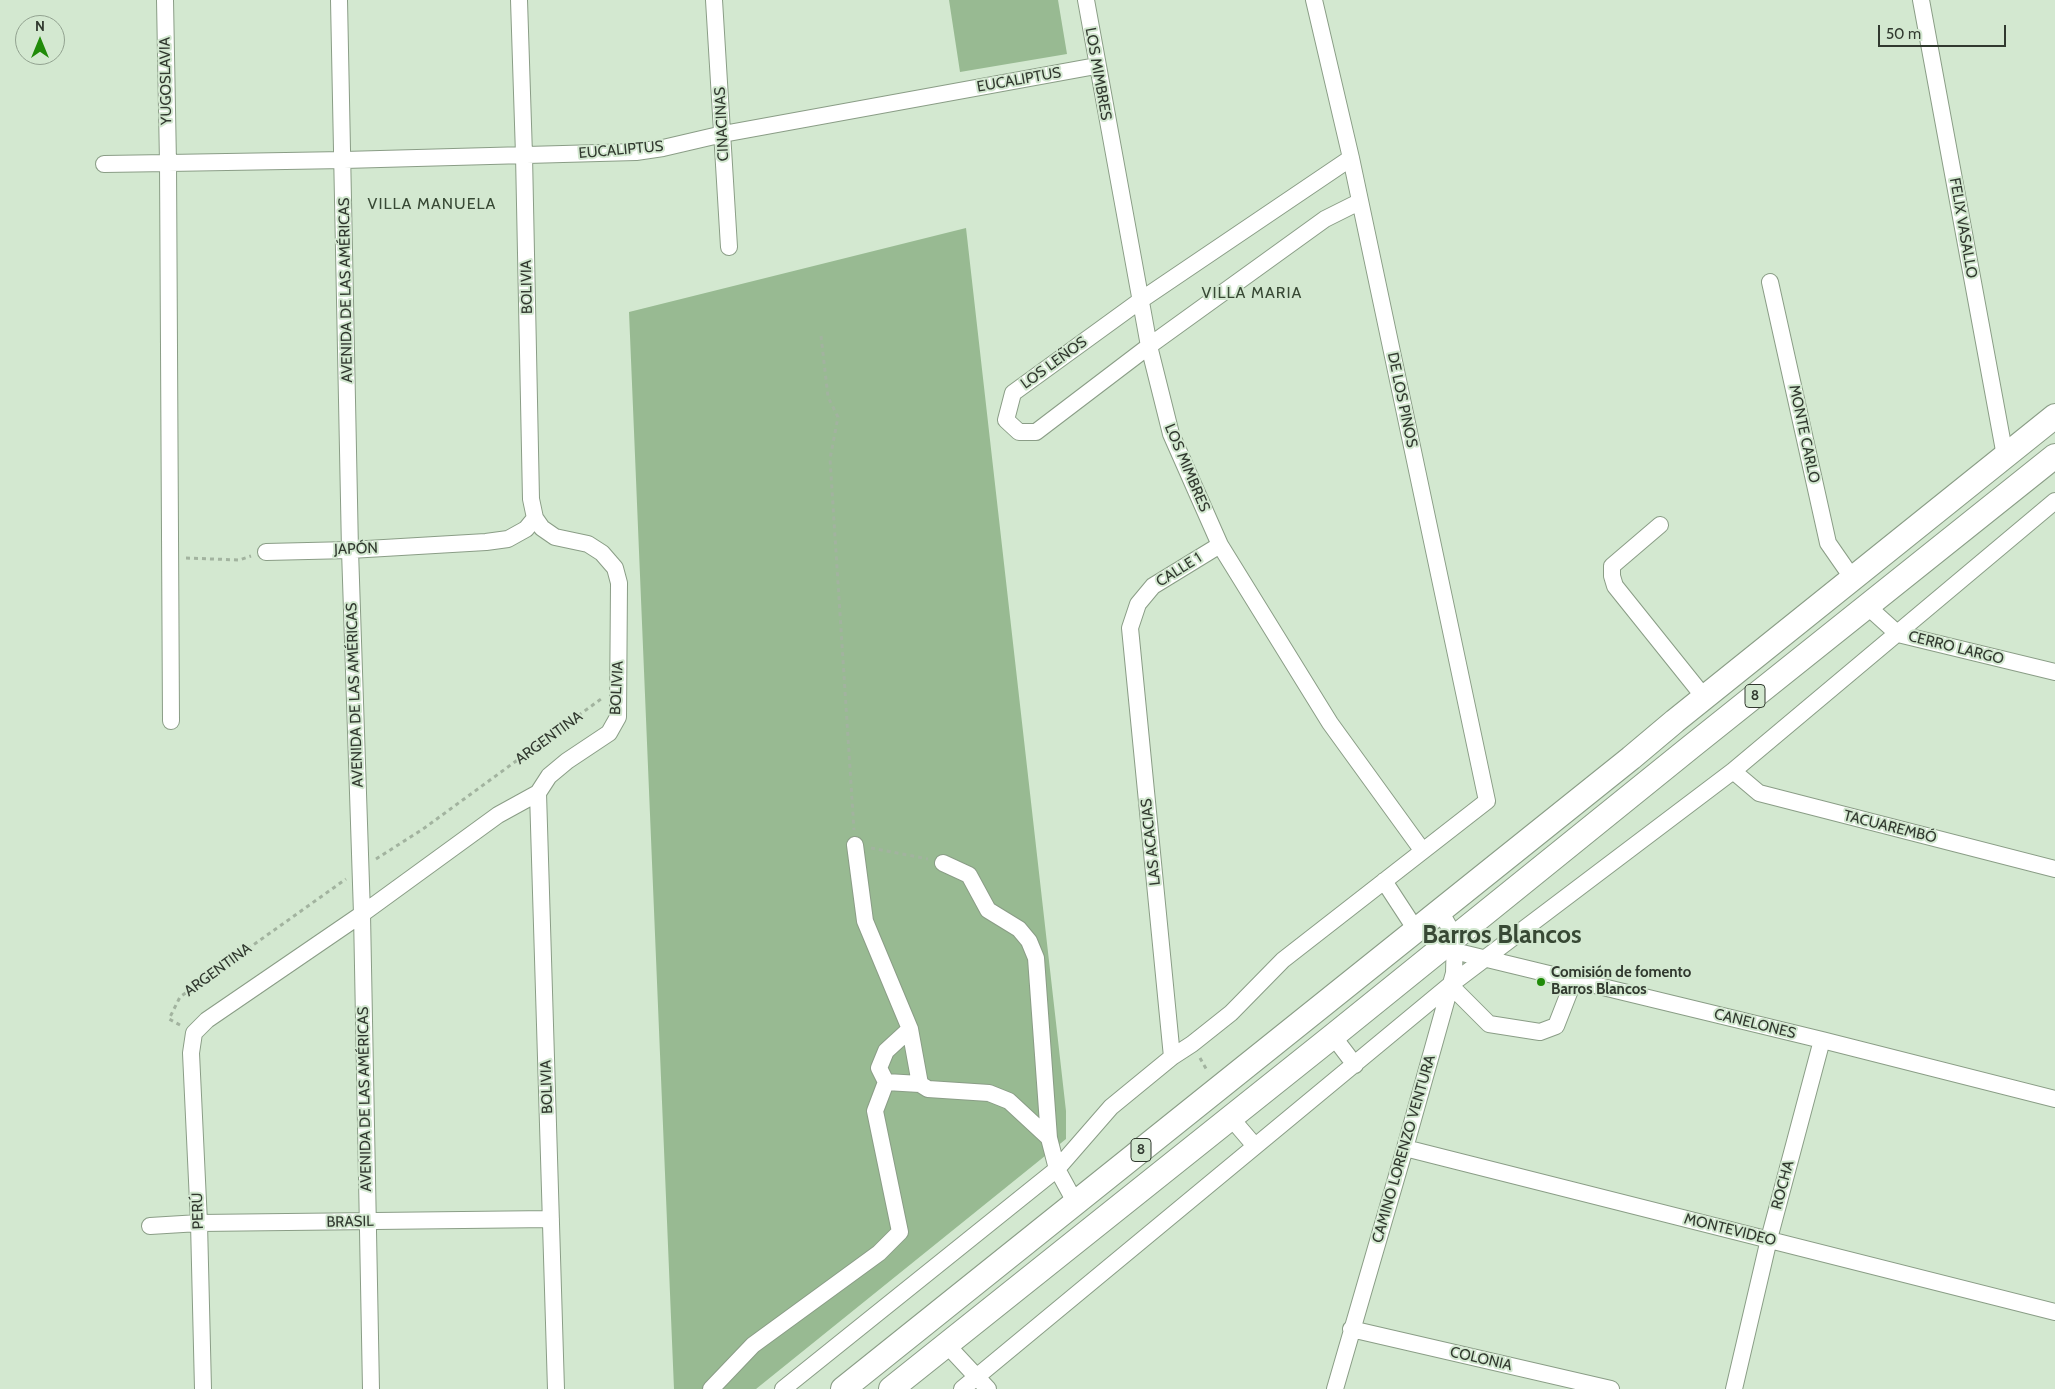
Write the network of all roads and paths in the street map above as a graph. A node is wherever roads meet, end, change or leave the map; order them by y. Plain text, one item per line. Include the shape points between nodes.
1 (165, 0) edge
2 (339, 0) edge
3 (519, 0) edge
4 (714, 0) edge
5 (1086, 0) edge
6 (1314, 0) edge
7 (1921, 0) edge
8 (1096, 66) junction
9 (723, 134) junction
10 (524, 155) junction
11 (1351, 158) junction
12 (344, 160) junction
13 (168, 163) junction
14 (104, 164) dead end
15 (1360, 202) junction
16 (729, 248) dead end
17 (1770, 282) dead end
18 (1141, 300) junction
19 (822, 336) dead end
20 (1149, 346) junction
21 (2055, 416) edge
22 (2005, 456) junction
23 (2055, 456) edge
24 (2055, 501) edge
25 (535, 518) junction
26 (1660, 525) dead end
27 (1220, 544) junction
28 (350, 550) junction
29 (266, 552) joint
30 (170, 558) junction
31 (1853, 579) junction
32 (1867, 606) junction
33 (1130, 628) joint
34 (1898, 634) junction
35 (2055, 672) edge
36 (619, 690) junction
37 (1704, 697) junction
38 (172, 720) dead end
39 (1733, 771) junction
40 (538, 793) junction
41 (855, 845) junction
42 (1422, 850) junction
43 (944, 863) joint
44 (2055, 868) edge
45 (360, 869) junction
46 (1384, 881) junction
47 (1440, 911) junction
48 (362, 914) junction
49 (1416, 930) junction
50 (1455, 944) junction
51 (1486, 959) junction
52 (1574, 980) junction
53 (1450, 985) junction
54 (910, 1029) junction
55 (194, 1033) junction
56 (1333, 1036) junction
57 (1822, 1040) junction
58 (1192, 1044) junction
59 (1172, 1057) junction
60 (1355, 1066) junction
61 (886, 1082) junction
62 (920, 1084) junction
63 (1218, 1089) junction
64 (2055, 1099) edge
65 (1231, 1118) junction
66 (1048, 1138) junction
67 (1255, 1146) junction
68 (1405, 1148) junction
69 (1057, 1169) junction
70 (1076, 1202) junction
71 (550, 1219) junction
72 (367, 1222) junction
73 (199, 1223) junction
74 (150, 1226) dead end
75 (1768, 1239) junction
76 (2055, 1312) edge
77 (1351, 1329) junction
78 (946, 1344) junction
79 (976, 1378) junction
80 (203, 1389) edge
81 (371, 1389) edge
82 (556, 1389) edge
83 (711, 1389) edge
84 (783, 1389) edge
85 (843, 1389) edge
86 (891, 1389) edge
87 (962, 1389) edge
88 (988, 1389) edge
89 (1334, 1389) edge
90 (1611, 1389) edge
91 (1734, 1389) edge

1 - 13 street, YUGOSLAVIA
2 - 12 street, AVENIDA DE LAS AMÉRICAS
3 - 10 street, BOLIVIA
4 - 9 street, CINACINAS
5 - 8 street, LOS MIMBRES
6 - 11 street, DE LOS PINOS
7 - 22 street, FELIX VASALLO
8 - 9 street, EUCALIPTUS
8 - 18 street, LOS MIMBRES
9 - 10 street, EUCALIPTUS via 636,152
9 - 16 street, CINACINAS
10 - 12 street, EUCALIPTUS
10 - 25 street, BOLIVIA via 530,499
11 - 15 street, DE LOS PINOS
11 - 18 street, LOS LEÑOS
12 - 13 street, EUCALIPTUS
12 - 28 street, AVENIDA DE LAS AMÉRICAS
13 - 14 street, EUCALIPTUS
13 - 30 street, YUGOSLAVIA
15 - 20 street, LOS LEÑOS via 1325,219
15 - 42 street, DE LOS PINOS via 1487,801
17 - 31 street, MONTE CARLO via 1828,543
18 - 20 street, LOS MIMBRES
18 - 20 street, LOS LEÑOS via 1013,393 1006,420 1019,432 1036,432
19 - 41 path via 828,397 838,417 830,459
20 - 27 street, LOS MIMBRES via 1170,434
21 - 22 highway, 8
22 - 31 highway, 8
23 - 32 highway, 8
24 - 34 street
25 - 28 street, JAPÓN via 526,529 508,539
25 - 36 street, BOLIVIA via 555,537 588,544 602,553 615,568 619,583
26 - 37 street via 1612,566 1612,576 1615,586
27 - 33 street, CALLE 1 via 1153,586 1138,604
27 - 42 street, LOS MIMBRES via 1330,723
28 - 29 street, JAPÓN
28 - 45 street, AVENIDA DE LAS AMÉRICAS
29 - 30 path via 239,560
30 - 38 street, YUGOSLAVIA
31 - 37 highway, 8
32 - 34 street, CERRO LARGO
32 - 50 highway, 8
33 - 59 street, LAS ACACIAS
34 - 35 street, CERRO LARGO
34 - 39 street
36 - 40 street, BOLIVIA via 618,717 609,734 567,761 549,776
36 - 45 path, ARGENTINA via 601,699 423,829
37 - 47 highway, 8
39 - 44 street, TACUAREMBÓ via 1759,794
39 - 51 street
40 - 48 street via 498,815
40 - 71 street, BOLIVIA
41 - 43 path
41 - 54 street via 865,921
42 - 46 street
43 - 66 street via 969,875 988,910 1030,941 1036,958
45 - 48 street, AVENIDA DE LAS AMÉRICAS
45 - 55 path, ARGENTINA via 180,997 169,1019
46 - 49 street
46 - 58 street via 1284,960 1230,1013
47 - 49 highway, 8
47 - 50 street
48 - 55 street via 207,1020
48 - 72 street, AVENIDA DE LAS AMÉRICAS
49 - 63 highway, 8
50 - 51 street, CANELONES
50 - 53 street, CAMINO LORENZO VENTURA via 1454,973
50 - 56 highway, 8
51 - 52 street, CANELONES
51 - 53 street
52 - 53 street via 1556,1026 1540,1032 1489,1024
52 - 57 street, CANELONES
53 - 60 street
53 - 68 street, CAMINO LORENZO VENTURA
54 - 61 street via 886,1051 879,1068
54 - 62 street
55 - 73 street, PERÚ via 192,1053
56 - 60 street
56 - 65 highway, 8
57 - 64 street, CANELONES
57 - 75 street, ROCHA
58 - 59 street
58 - 63 path
59 - 69 street via 1111,1107
60 - 67 street
61 - 62 street
61 - 83 street via 875,1111 900,1232 879,1253 753,1345
62 - 66 street via 928,1089 989,1093 1009,1101
63 - 70 highway, 8
65 - 67 street
65 - 78 highway, 8
66 - 69 street
67 - 79 street
68 - 75 street, MONTEVIDEO
68 - 77 street, CAMINO LORENZO VENTURA
69 - 70 street
69 - 84 street
70 - 85 highway, 8
71 - 72 street, BRASIL
71 - 82 street, BOLIVIA
72 - 73 street, BRASIL
72 - 81 street, AVENIDA DE LAS AMÉRICAS
73 - 74 street, BRASIL
73 - 80 street, PERÚ
75 - 76 street, MONTEVIDEO
75 - 91 street, ROCHA
77 - 89 street, CAMINO LORENZO VENTURA
77 - 90 street, COLONIA
78 - 79 street
78 - 86 highway, 8
79 - 87 street
79 - 88 street

